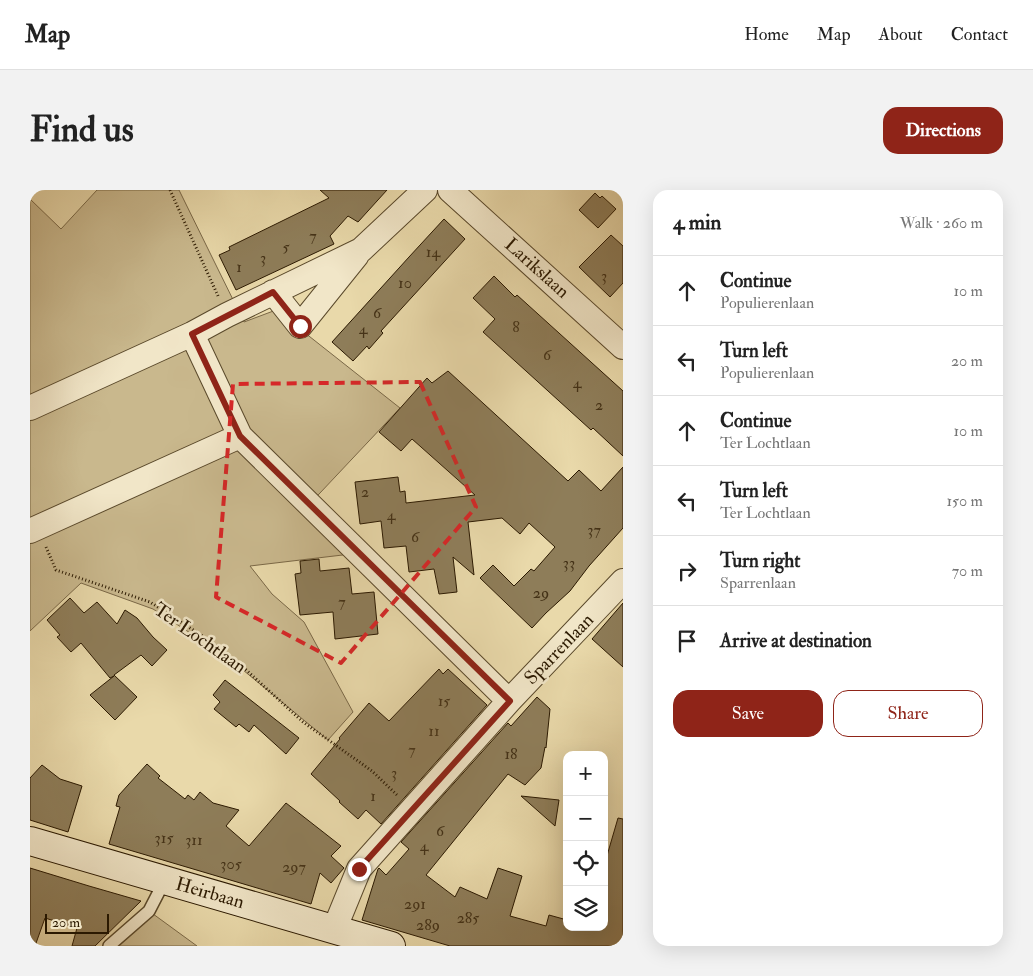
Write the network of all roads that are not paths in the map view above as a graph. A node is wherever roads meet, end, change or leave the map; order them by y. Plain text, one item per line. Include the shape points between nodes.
1 (425, 190) edge
2 (450, 190) edge
3 (361, 250) junction
4 (273, 292) junction
5 (192, 334) junction
6 (621, 341) edge
7 (30, 408) edge
8 (240, 436) junction
9 (33, 529) edge
10 (623, 581) edge
11 (510, 701) junction
12 (30, 841) edge
13 (165, 880) junction
14 (334, 930) junction
15 (109, 946) edge
16 (391, 946) edge

1 - 3 street
2 - 6 street, Larikslaan
3 - 4 street
3 - 4 street via 300,326
4 - 5 street
5 - 7 street
5 - 8 street
8 - 9 street
8 - 11 street
10 - 11 street, Sparrenlaan
11 - 14 street, Sparrenlaan via 359,869
12 - 13 street, Heirbaan
13 - 14 street, Heirbaan
13 - 15 lane via 149,911
14 - 16 street, Heirbaan

